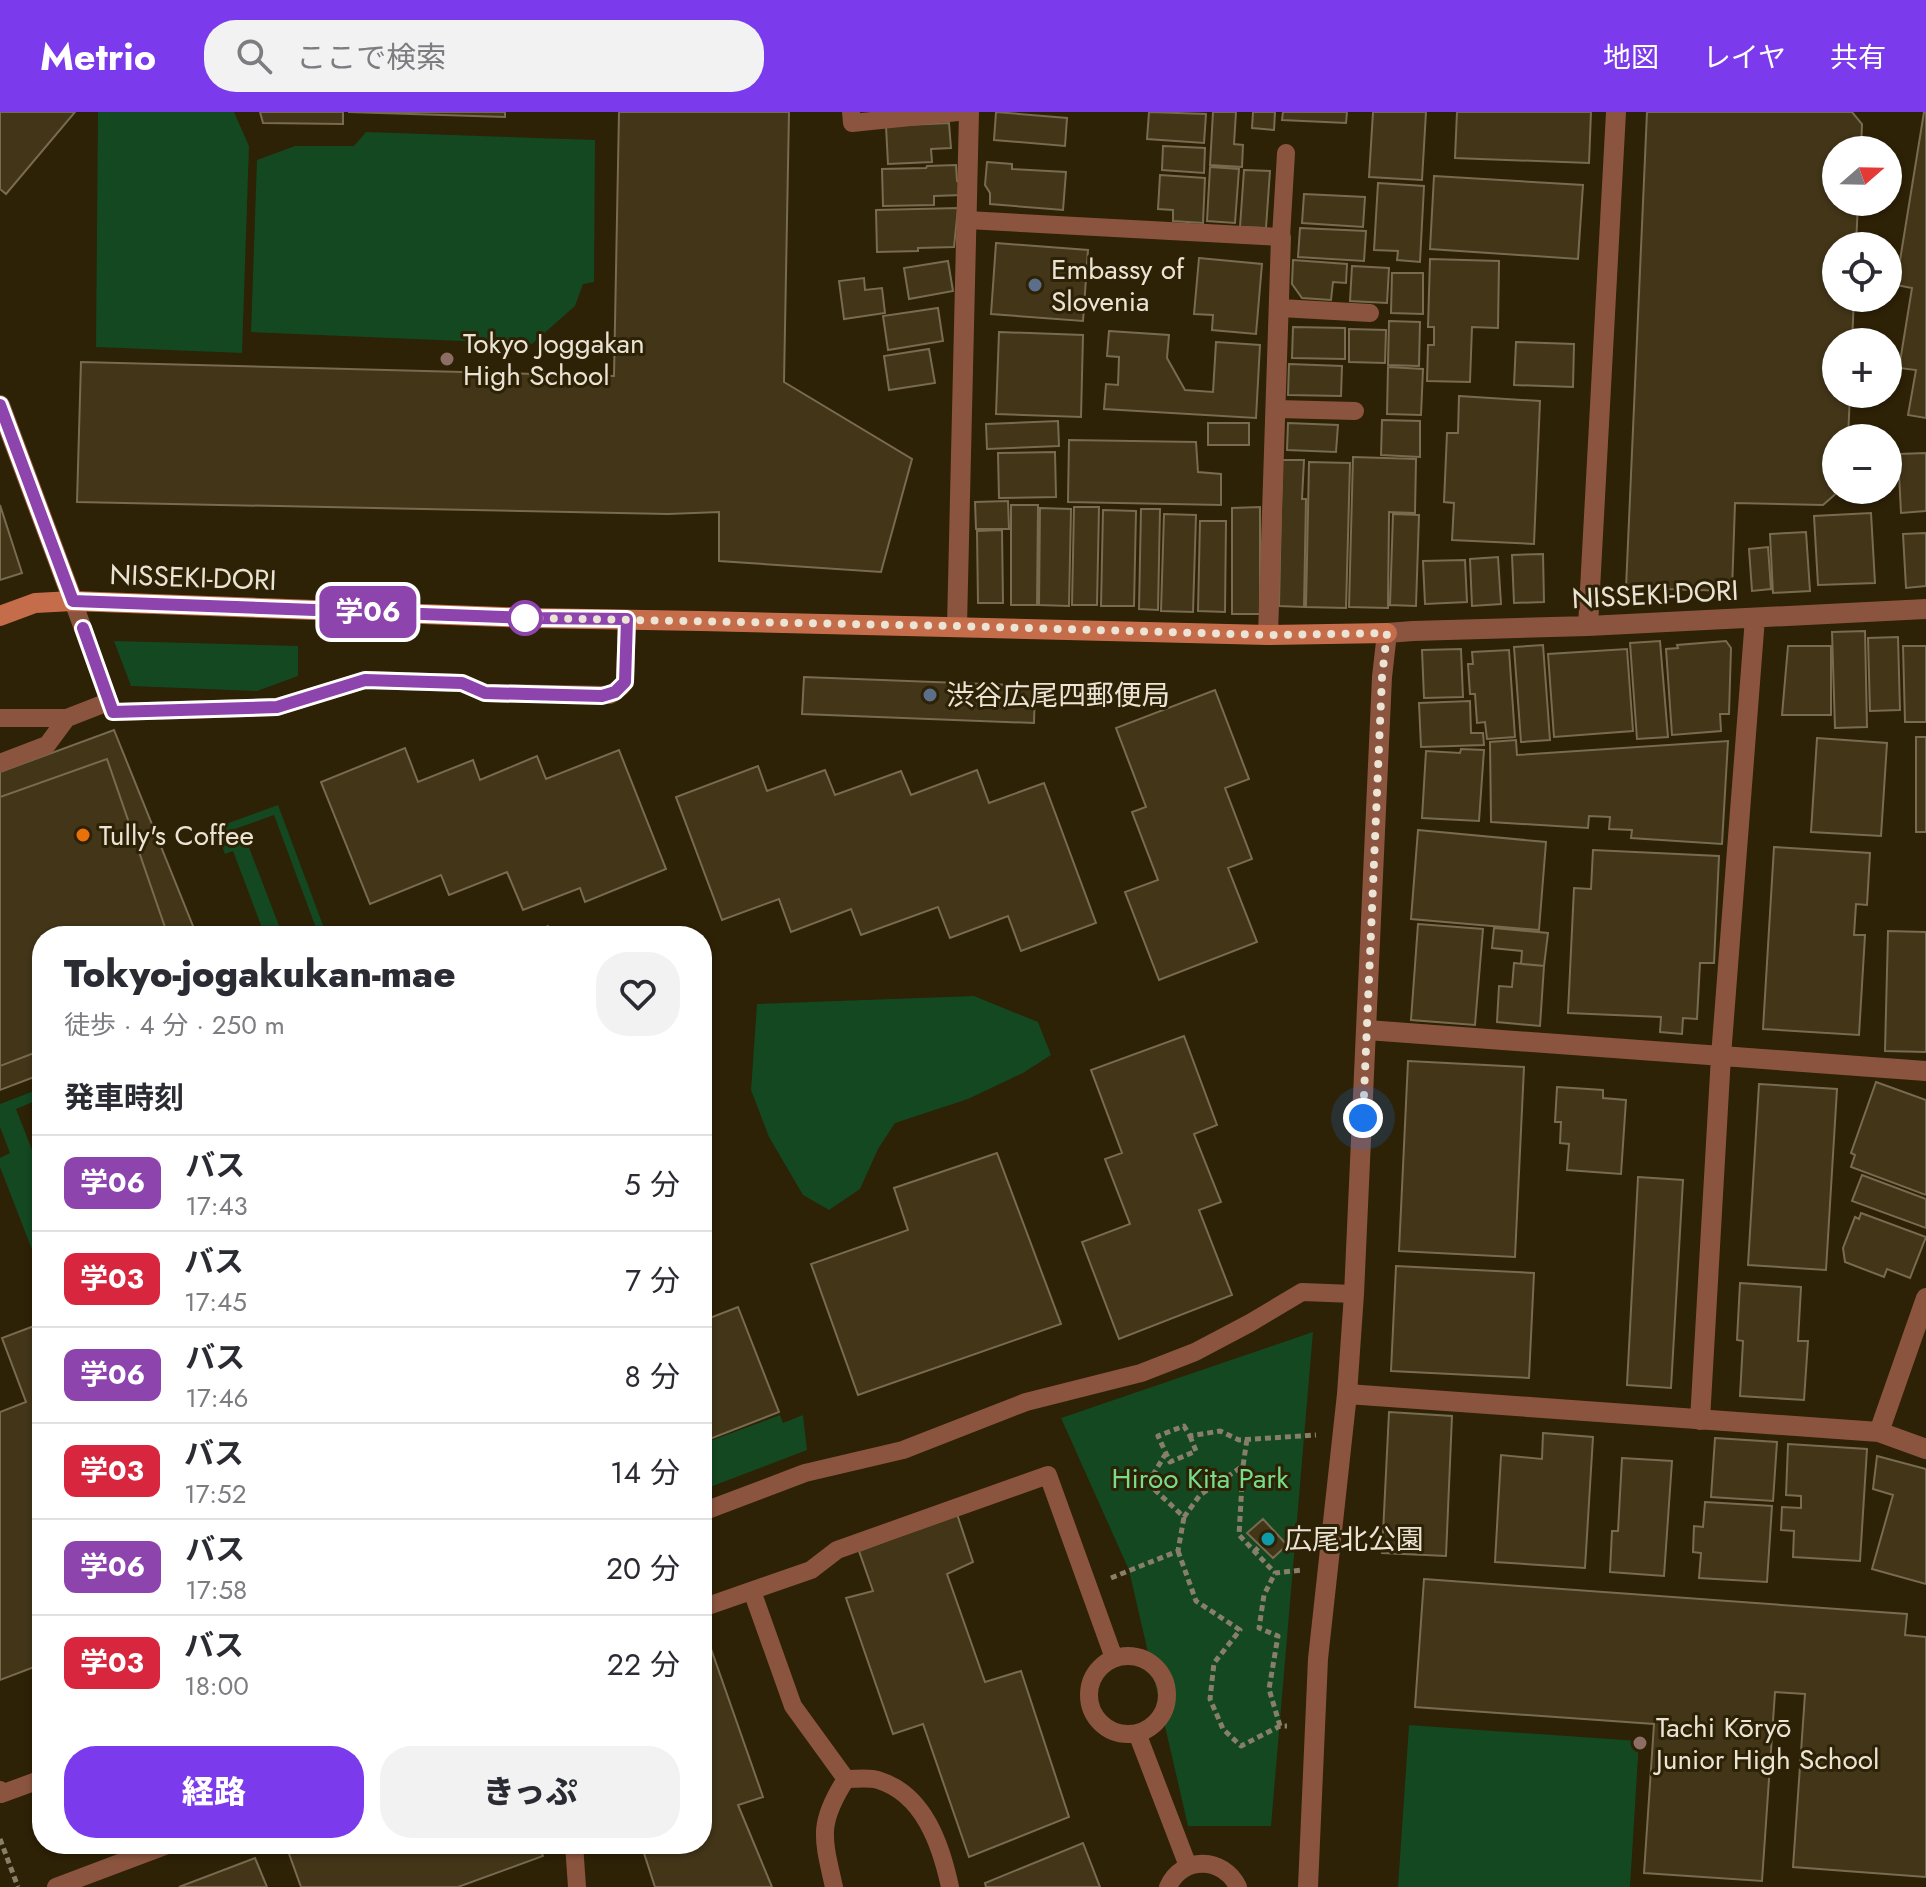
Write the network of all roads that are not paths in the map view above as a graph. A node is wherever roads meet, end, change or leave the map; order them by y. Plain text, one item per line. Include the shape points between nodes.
1 (851, 112) edge
2 (958, 112) edge
3 (969, 112) edge
4 (1616, 112) edge
5 (1286, 153) dead end
6 (967, 220) junction
7 (1281, 237) junction
8 (1280, 308) junction
9 (1370, 313) dead end
10 (0, 405) edge
11 (1277, 409) junction
12 (1355, 411) dead end
13 (73, 601) junction
14 (1926, 609) edge
15 (0, 616) edge
16 (1755, 618) junction
17 (627, 619) junction
18 (957, 626) junction
19 (1588, 626) junction
20 (1387, 633) junction
21 (1268, 635) junction
22 (110, 707) junction
23 (0, 718) edge
24 (26, 718) junction
25 (67, 718) junction
26 (0, 728) edge
27 (0, 763) edge
28 (1367, 1030) junction
29 (1721, 1056) junction
30 (1926, 1071) edge
31 (1354, 1294) junction
32 (1926, 1298) edge
33 (1347, 1394) junction
34 (1700, 1420) junction
35 (1879, 1432) junction
36 (1926, 1449) edge
37 (712, 1508) edge
38 (752, 1591) junction
39 (712, 1605) edge
40 (1114, 1658) junction
41 (1137, 1733) junction
42 (846, 1779) junction
43 (32, 1783) edge
44 (0, 1790) edge
45 (143, 1854) edge
46 (575, 1854) edge
47 (1188, 1866) junction
48 (56, 1887) edge
49 (577, 1887) edge
50 (834, 1887) edge
51 (950, 1887) edge
52 (1168, 1887) edge
53 (1238, 1887) edge
54 (1308, 1887) edge

1 - 2 lane via 852,123
3 - 6 street
4 - 19 street
5 - 7 lane
6 - 7 lane
6 - 18 street
7 - 8 street
8 - 9 lane
8 - 11 street
10 - 13 street
11 - 12 lane
11 - 21 street
13 - 15 street, NISSEKI-DORI via 35,603
13 - 17 street, NISSEKI-DORI
13 - 22 lane
14 - 16 street, NISSEKI-DORI
16 - 19 street, NISSEKI-DORI
16 - 29 street
17 - 18 street, NISSEKI-DORI
17 - 22 lane via 625,682 610,695 485,693 462,683 365,680 277,707
18 - 21 street, NISSEKI-DORI
19 - 20 street, NISSEKI-DORI
20 - 21 street, NISSEKI-DORI
20 - 28 street
22 - 25 lane
23 - 24 lane
24 - 25 lane
24 - 26 lane
25 - 27 lane via 47,745
28 - 29 street
28 - 31 street
29 - 30 street
29 - 34 street
31 - 33 street
31 - 37 lane via 1302,1292 1195,1352 1141,1373 1026,1402 903,1450 805,1473
32 - 35 street
33 - 34 street
33 - 54 street via 1318,1659
34 - 35 street
35 - 36 street
38 - 39 lane
38 - 40 lane via 811,1570 837,1550 1048,1475
38 - 42 lane via 793,1706
40 - 41 lane via 1094,1675 1089,1700 1100,1724 1111,1731
40 - 41 lane via 1138,1657 1150,1663 1165,1683 1167,1696 1159,1720
41 - 47 lane
42 - 50 lane via 824,1829
42 - 51 lane via 876,1779 902,1791 930,1825
43 - 44 lane via 1,1794
45 - 48 lane
46 - 49 lane
47 - 52 lane
47 - 53 lane via 1213,1864

